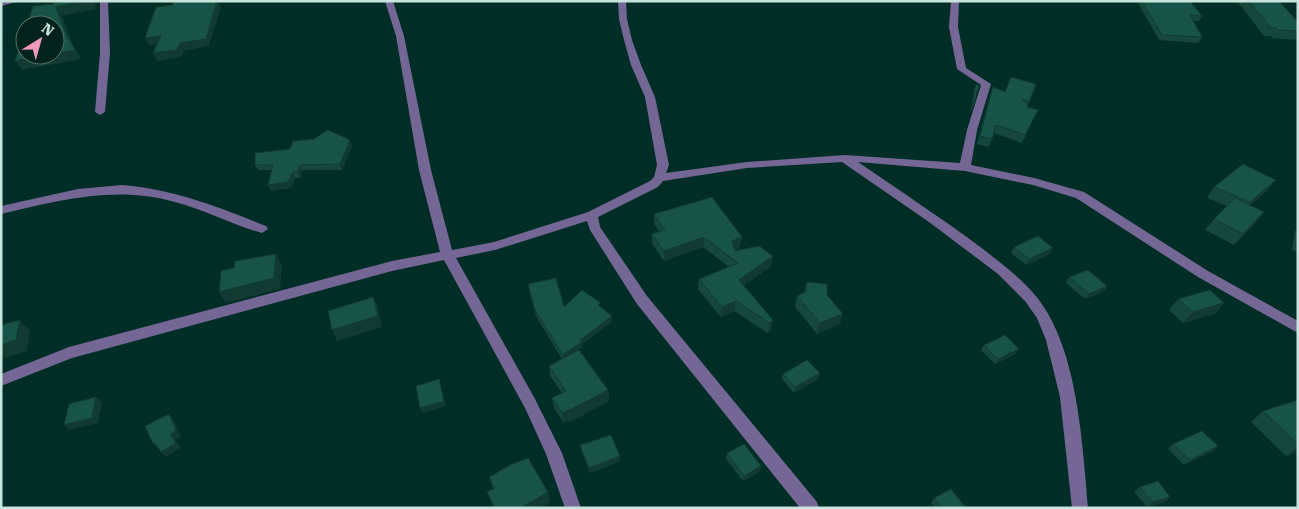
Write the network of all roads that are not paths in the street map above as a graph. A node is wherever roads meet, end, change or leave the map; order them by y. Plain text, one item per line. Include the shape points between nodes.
1 (16, 1) edge
2 (104, 1) edge
3 (389, 1) edge
4 (622, 1) edge
5 (955, 1) edge
6 (1, 4) edge
7 (100, 112) dead end
8 (845, 158) junction
9 (965, 167) junction
10 (659, 178) junction
11 (1, 210) edge
12 (592, 215) junction
13 (262, 229) dead end
14 (447, 254) junction
15 (1298, 328) edge
16 (1, 380) edge
17 (574, 508) edge
18 (811, 508) edge
19 (1080, 508) edge

1 - 6 street
2 - 7 street via 105,53
3 - 14 street via 400,36 425,170
4 - 10 street via 628,40 650,97 663,164
5 - 9 street via 953,33 962,70 986,84
8 - 9 street
8 - 10 street via 747,165
8 - 19 street via 966,243 1031,297 1044,319 1064,383 1076,452
9 - 15 street via 1080,195 1203,274
10 - 12 street via 654,184
11 - 13 street via 66,196 120,189 142,190 197,205
12 - 14 street via 495,246
12 - 18 street via 594,227 642,300
14 - 16 street via 69,353
14 - 17 street via 530,404 554,453

